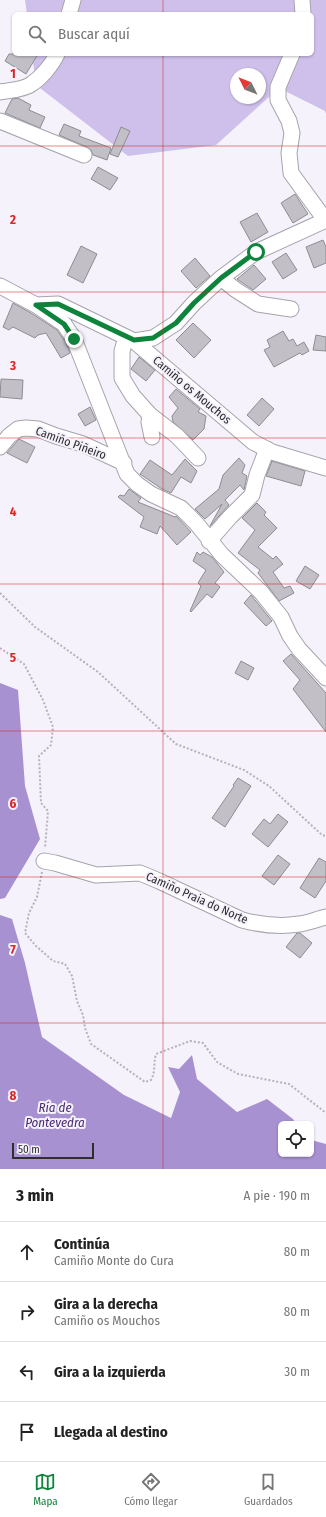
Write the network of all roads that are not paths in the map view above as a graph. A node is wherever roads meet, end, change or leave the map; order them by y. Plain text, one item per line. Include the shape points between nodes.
1 (73, 0) edge
2 (302, 0) edge
3 (70, 12) edge
4 (303, 12) edge
5 (56, 56) edge
6 (291, 56) edge
7 (0, 92) edge
8 (0, 121) edge
9 (84, 154) dead end
10 (326, 221) edge
11 (221, 278) junction
12 (0, 286) edge
13 (36, 305) junction
14 (292, 309) dead end
15 (130, 339) junction
16 (150, 415) junction
17 (152, 437) dead end
18 (0, 448) edge
19 (267, 449) junction
20 (198, 458) dead end
21 (124, 463) junction
22 (326, 468) edge
23 (209, 541) junction
24 (326, 678) edge
25 (44, 861) road end
26 (326, 917) edge

1 - 3 street
2 - 4 street
5 - 7 street via 45,72 30,84
6 - 10 street via 278,86 278,100 292,133 289,153 291,173
8 - 9 street
10 - 11 street via 256,252
11 - 14 street via 258,304
11 - 15 street via 176,323 153,338
12 - 13 street
13 - 15 street, Camiño os Mouchos via 58,304
13 - 21 street via 64,324 74,339
15 - 16 street via 122,351 122,378 133,396
15 - 19 street, Camiño os Mouchos via 253,442
16 - 17 street via 148,422
16 - 20 street via 177,436
18 - 21 street, Camiño Piñeiro via 18,429 38,429 83,444
19 - 22 street, Camiño os Mouchos
19 - 23 street via 252,495
21 - 23 street via 127,474 137,484 151,494 181,508
23 - 24 street via 261,592 281,617 299,649
25 - 26 street, Camiño Praia do Norte via 96,875 140,873 242,920 257,924 299,924

